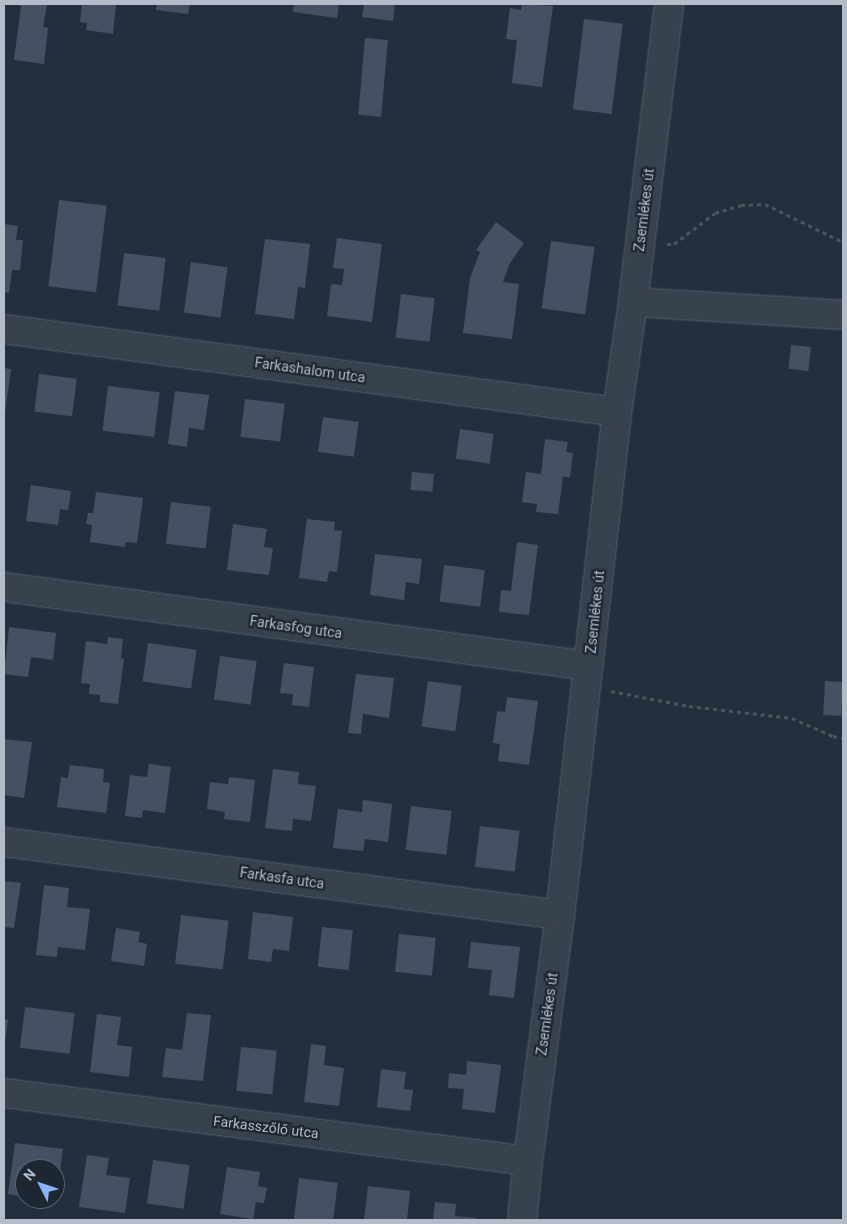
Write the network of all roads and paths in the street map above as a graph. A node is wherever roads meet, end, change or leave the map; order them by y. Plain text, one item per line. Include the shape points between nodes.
1 (669, 4) edge
2 (843, 242) edge
3 (639, 245) junction
4 (633, 302) junction
5 (843, 315) edge
6 (4, 329) edge
7 (617, 412) junction
8 (4, 587) edge
9 (589, 666) junction
10 (609, 691) dead end
11 (843, 738) edge
12 (4, 842) edge
13 (560, 915) junction
14 (4, 1093) edge
15 (528, 1161) junction
16 (522, 1220) edge

1 - 3 street, Zsemlékes út
2 - 3 path via 781,211 757,204 715,212 674,244
3 - 4 street, Zsemlékes út
4 - 5 street
4 - 7 street, Zsemlékes út
6 - 7 street, Farkashalom utca
7 - 9 street, Zsemlékes út
8 - 9 street, Farkasfog utca
9 - 13 street, Zsemlékes út
10 - 11 path via 689,706 792,718
12 - 13 street, Farkasfa utca
13 - 15 street, Zsemlékes út
14 - 15 street, Farkasszőlő utca
15 - 16 street, Zsemlékes út

